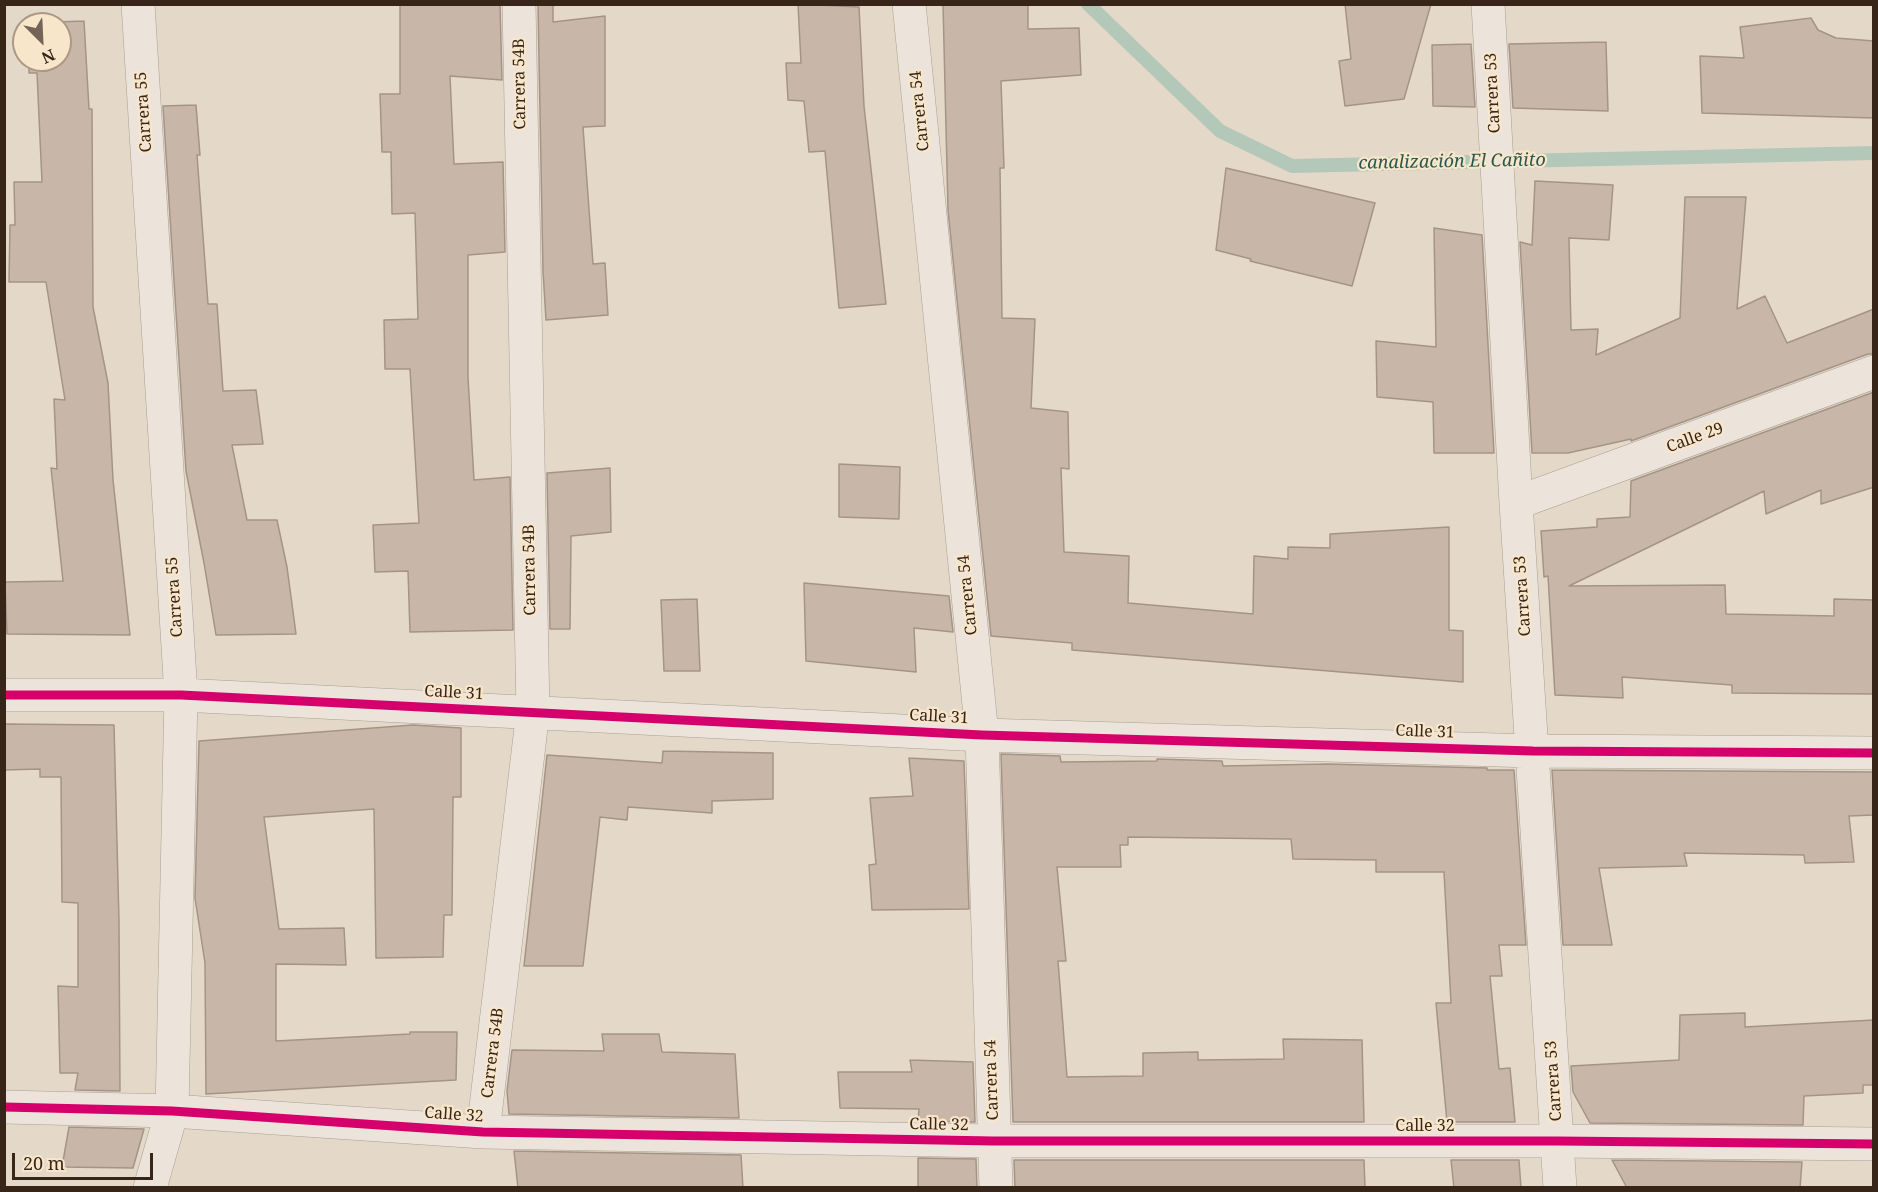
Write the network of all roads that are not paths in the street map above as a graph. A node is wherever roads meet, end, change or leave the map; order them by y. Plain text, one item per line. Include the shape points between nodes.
1 (138, 4) edge
2 (519, 4) edge
3 (909, 4) edge
4 (1488, 4) edge
5 (1874, 372) edge
6 (1516, 504) junction
7 (4, 695) edge
8 (181, 695) junction
9 (533, 711) junction
10 (982, 735) junction
11 (1533, 750) junction
12 (1874, 753) edge
13 (4, 1107) edge
14 (172, 1111) junction
15 (483, 1132) junction
16 (994, 1141) junction
17 (1557, 1141) junction
18 (1874, 1144) edge
19 (150, 1188) edge
20 (996, 1188) edge
21 (1560, 1188) edge

1 - 8 street, Carrera 55
2 - 9 street, Carrera 54B
3 - 10 street, Carrera 54
4 - 6 street, Carrera 53
5 - 6 street, Calle 29
6 - 11 street, Carrera 53
7 - 8 street, Calle 31
8 - 9 street, Calle 31
8 - 14 street, Carrera 55
9 - 10 street, Calle 31
9 - 15 street, Carrera 54B
10 - 11 street, Calle 31
10 - 16 street, Carrera 54
11 - 12 street, Calle 31
11 - 17 street, Carrera 53
13 - 14 street, Calle 32
14 - 15 street, Calle 32
14 - 19 street, Carrera 55
15 - 16 street, Calle 32
16 - 17 street, Calle 32
16 - 20 street, Carrera 54
17 - 18 street, Calle 32
17 - 21 street, Carrera 53

